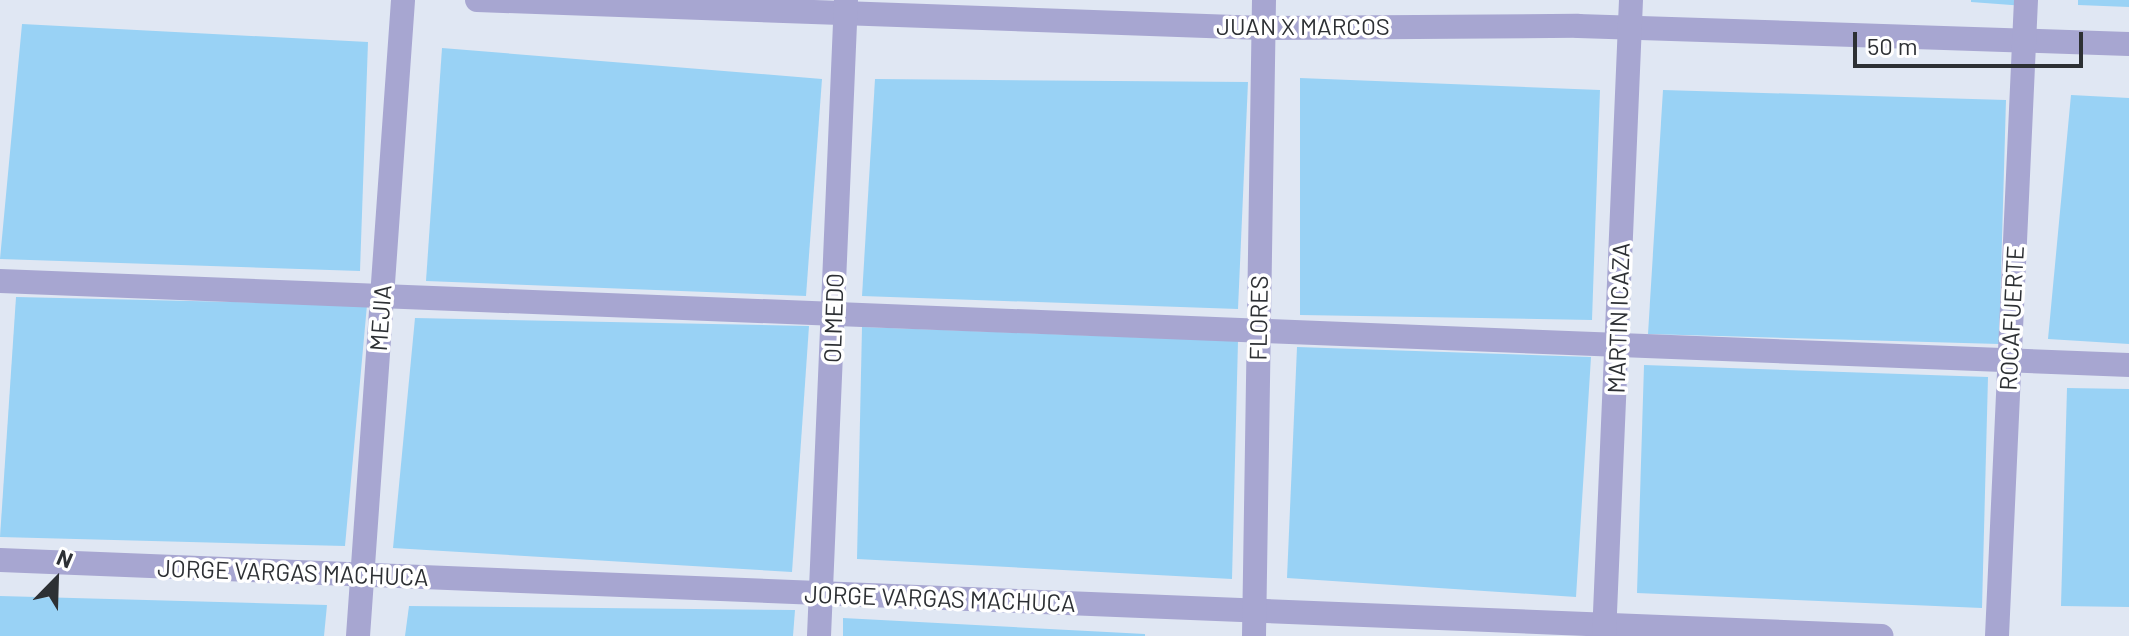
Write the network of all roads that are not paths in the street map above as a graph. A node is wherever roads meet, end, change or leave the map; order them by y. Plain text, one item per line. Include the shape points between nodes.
1 (403, 0) edge
2 (477, 0) edge
3 (1264, 0) edge
4 (1631, 0) edge
5 (2026, 0) edge
6 (846, 5) edge
7 (1263, 28) junction
8 (1630, 28) junction
9 (2024, 40) junction
10 (2129, 44) edge
11 (0, 281) edge
12 (382, 296) junction
13 (833, 313) junction
14 (1258, 328) junction
15 (1616, 346) junction
16 (2009, 361) junction
17 (2129, 365) edge
18 (0, 560) edge
19 (362, 575) junction
20 (821, 593) junction
21 (1254, 611) junction
22 (1604, 630) edge
23 (358, 636) edge
24 (819, 636) edge
25 (1254, 636) edge
26 (1881, 636) edge
27 (1997, 636) edge

1 - 12 street, MEJIA
2 - 6 street, JUAN X MARCOS
3 - 7 street, FLORES
4 - 8 street, MARTIN ICAZA
5 - 9 street, ROCAFUERTE
6 - 7 street, JUAN X MARCOS
6 - 13 street, OLMEDO
7 - 8 street, JUAN X MARCOS
7 - 14 street, FLORES
8 - 9 street, JUAN X MARCOS
8 - 15 street, MARTIN ICAZA
9 - 10 street, JUAN X MARCOS
9 - 16 street, ROCAFUERTE
11 - 12 street
12 - 13 street
12 - 19 street, MEJIA
13 - 14 street
13 - 20 street, OLMEDO
14 - 15 street
14 - 21 street, FLORES
15 - 16 street
15 - 22 street, MARTIN ICAZA
16 - 17 street
16 - 27 street, ROCAFUERTE
18 - 19 street, JORGE VARGAS MACHUCA
19 - 20 street, JORGE VARGAS MACHUCA
19 - 23 street, MEJIA
20 - 21 street, JORGE VARGAS MACHUCA
20 - 24 street, OLMEDO
21 - 22 street, JORGE VARGAS MACHUCA
21 - 25 street, FLORES
22 - 26 street, JORGE VARGAS MACHUCA

